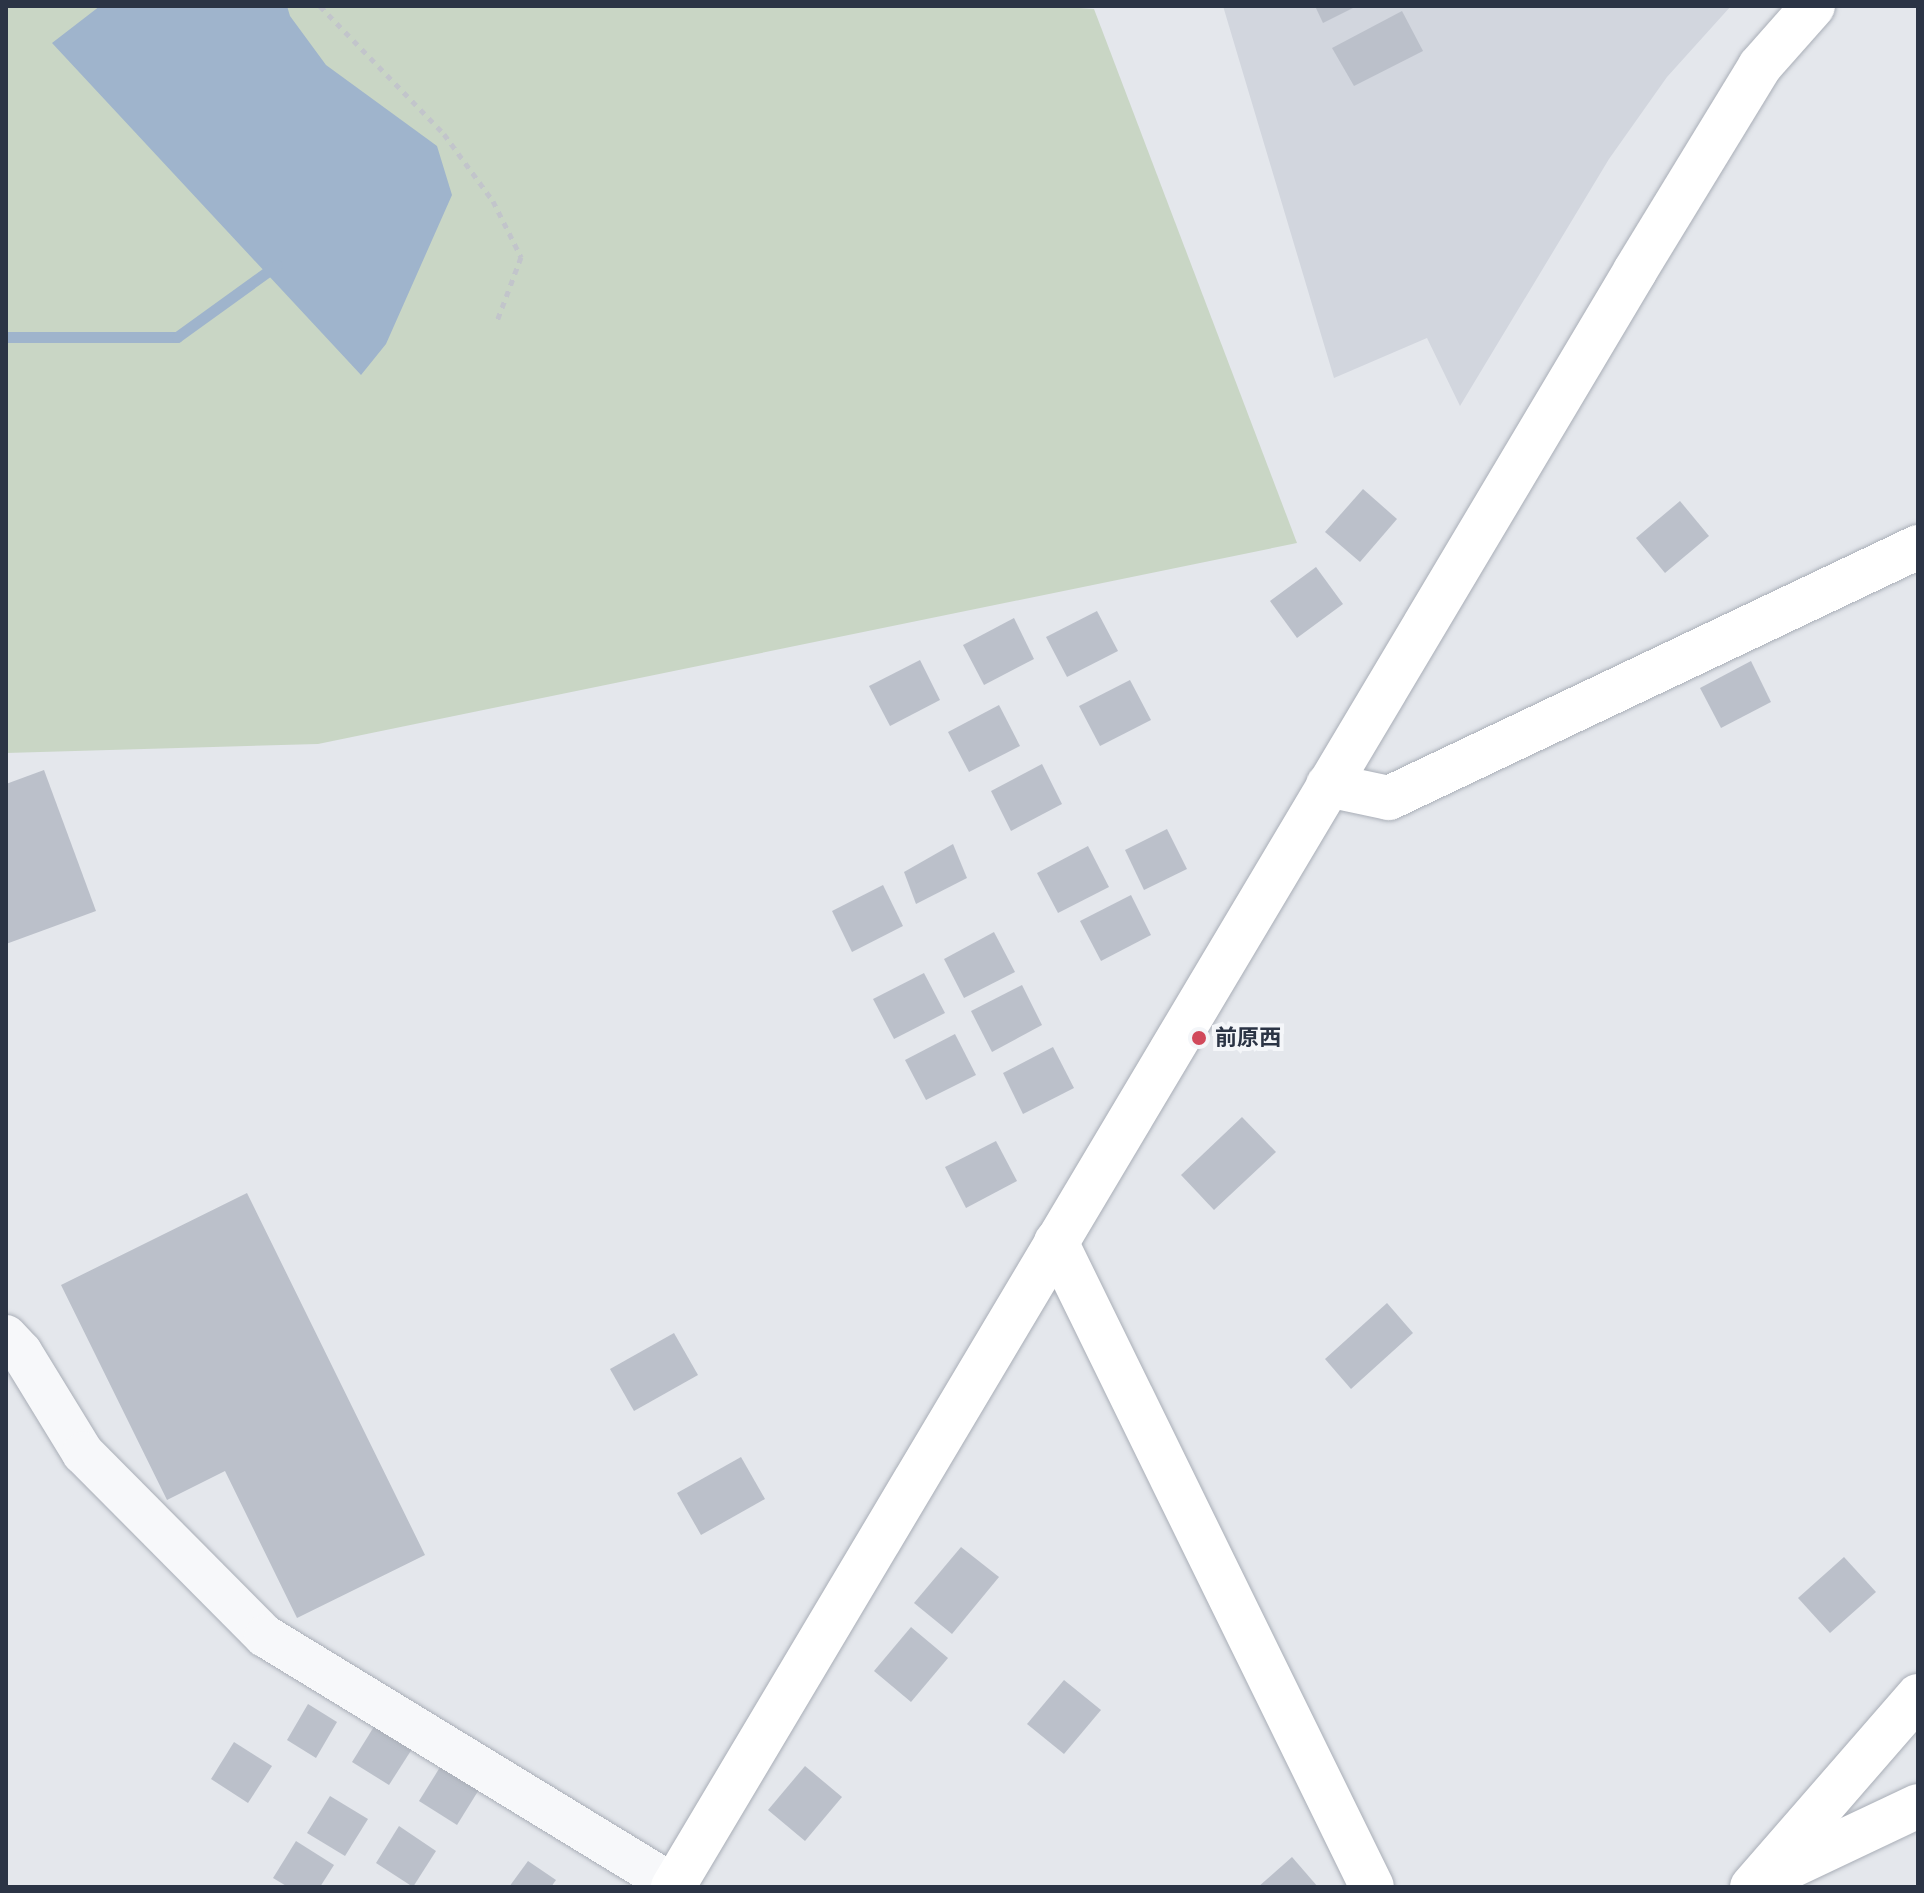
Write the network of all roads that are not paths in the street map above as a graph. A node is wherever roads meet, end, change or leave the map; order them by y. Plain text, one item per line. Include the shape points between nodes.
1 (1813, 6) edge
2 (1918, 547) edge
3 (1328, 785) junction
4 (1056, 1242) junction
5 (6, 1336) edge
6 (1918, 1696) edge
7 (1918, 1806) edge
8 (1754, 1884) edge
9 (674, 1886) edge
10 (1372, 1887) edge

1 - 3 street via 1760,66
2 - 3 street via 1389,798
3 - 4 street
4 - 9 street
4 - 10 street
5 - 9 street via 83,1453 265,1636
6 - 8 street
7 - 8 street

